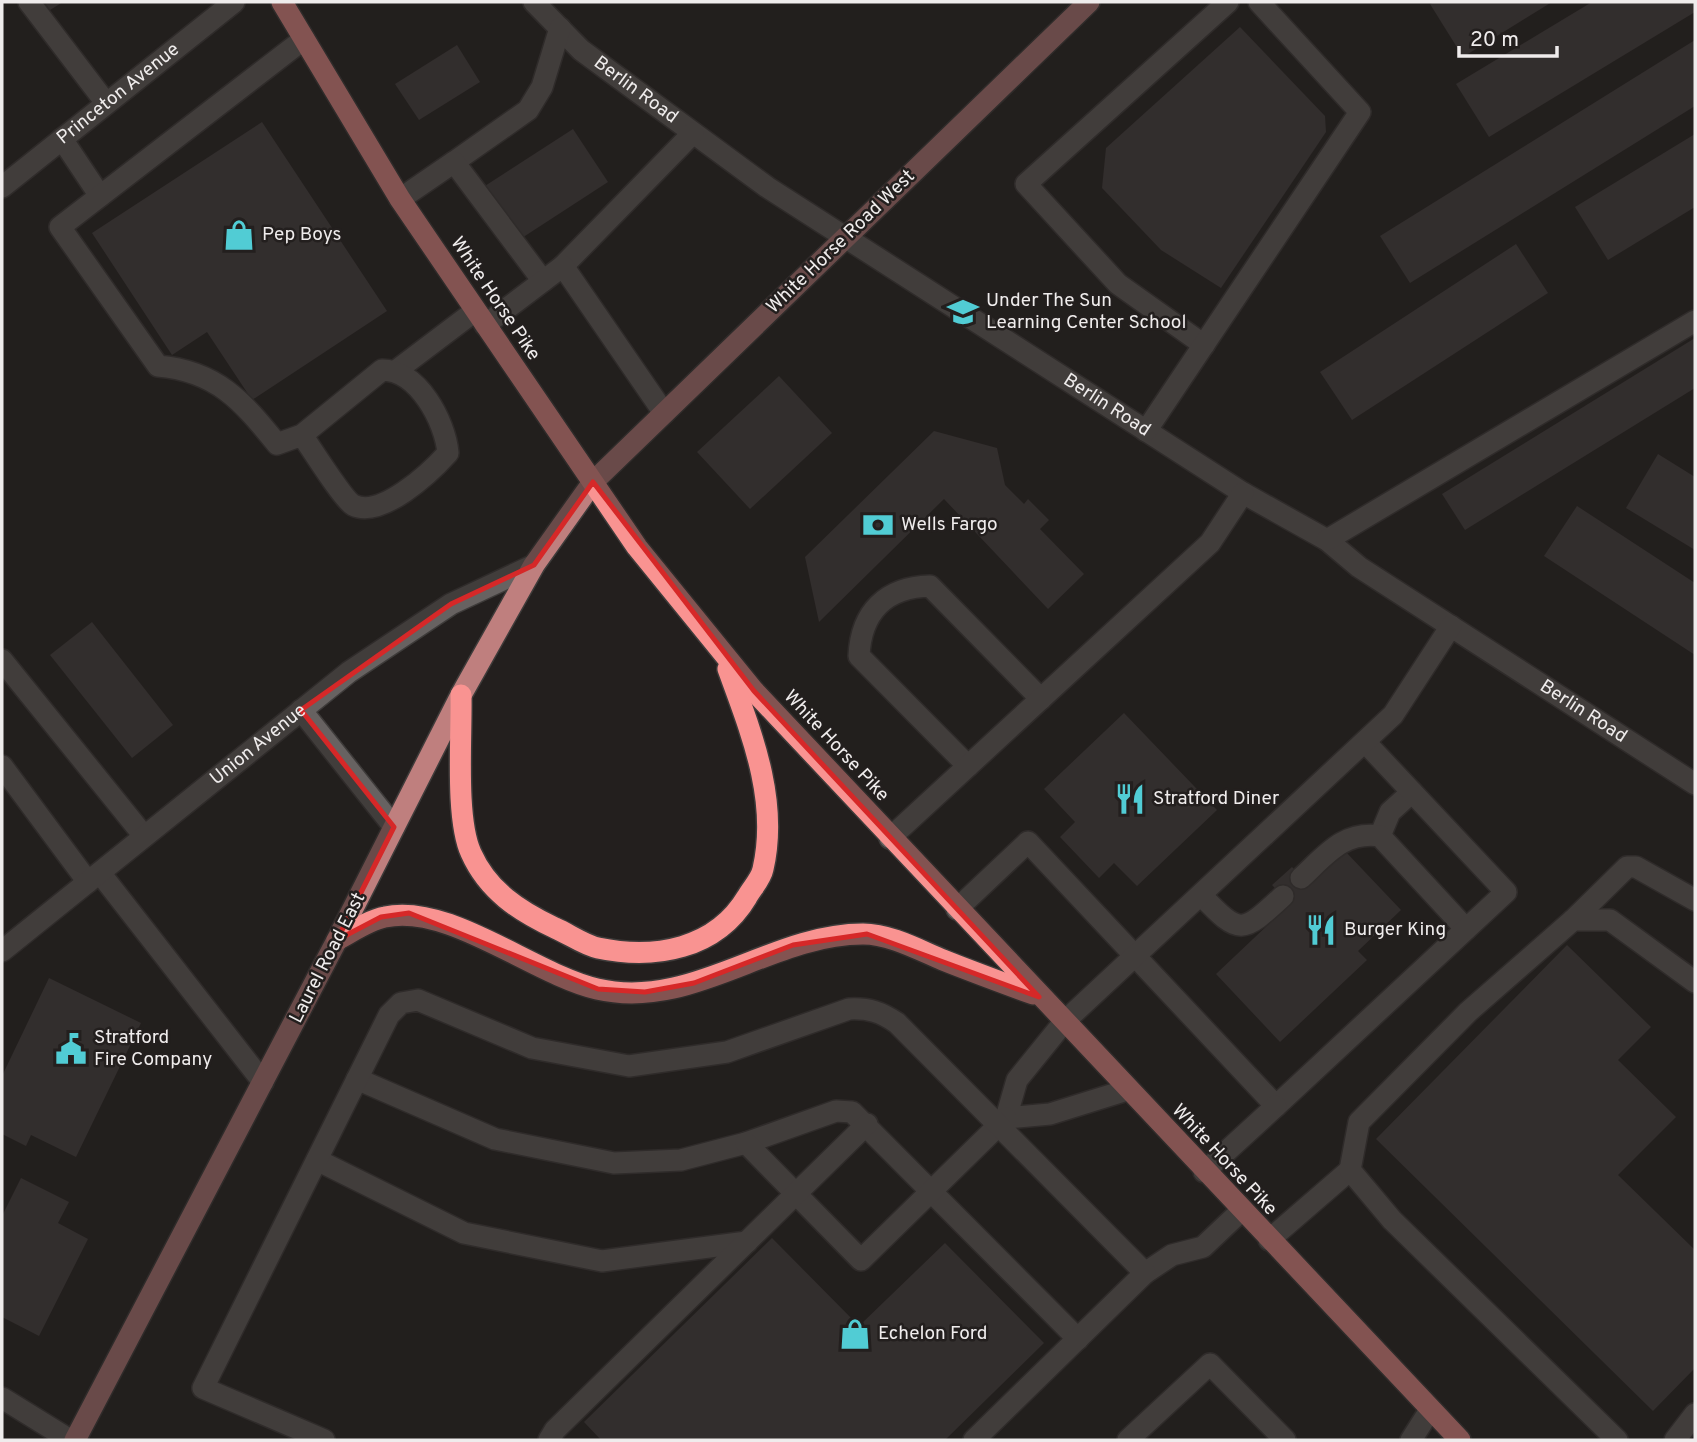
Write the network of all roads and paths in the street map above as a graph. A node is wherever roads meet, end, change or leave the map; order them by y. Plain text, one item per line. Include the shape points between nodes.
1 (29, 2) edge
2 (234, 2) edge
3 (282, 2) edge
4 (534, 2) edge
5 (1089, 2) edge
6 (1228, 2) edge
7 (1259, 2) edge
8 (560, 28) junction
9 (304, 39) junction
10 (106, 103) junction
11 (693, 132) junction
12 (62, 139) junction
13 (454, 162) junction
14 (2, 187) edge
15 (100, 196) junction
16 (400, 200) junction
17 (845, 238) junction
18 (563, 266) junction
19 (543, 281) junction
20 (480, 318) junction
21 (1695, 321) edge
22 (1204, 345) junction
23 (397, 370) junction
24 (664, 413) junction
25 (1146, 431) junction
26 (302, 435) junction
27 (593, 482) junction
28 (1243, 493) junction
29 (1327, 540) junction
30 (534, 565) junction
31 (1451, 626) junction
32 (721, 651) junction
33 (2, 660) edge
34 (461, 695) junction
35 (1041, 699) junction
36 (301, 710) junction
37 (1365, 742) junction
38 (2, 766) edge
39 (968, 766) junction
40 (1695, 784) edge
41 (1412, 792) junction
42 (394, 827) junction
43 (144, 836) junction
44 (1380, 836) junction
45 (890, 838) junction
46 (94, 877) junction
47 (1301, 878) dead end
48 (1201, 895) junction
49 (1283, 896) dead end
50 (1695, 900) edge
51 (957, 909) junction
52 (1573, 920) junction
53 (1466, 929) junction
54 (337, 940) junction
55 (2, 951) edge
56 (1135, 956) junction
57 (1695, 982) edge
58 (1039, 996) junction
59 (1063, 1022) junction
60 (357, 1079) junction
61 (263, 1082) junction
62 (1127, 1090) junction
63 (1276, 1106) junction
64 (1003, 1122) junction
65 (867, 1124) junction
66 (746, 1143) junction
67 (317, 1160) junction
68 (1350, 1170) junction
69 (1204, 1172) junction
70 (933, 1191) junction
71 (796, 1194) junction
72 (1241, 1211) junction
73 (1269, 1240) junction
74 (747, 1242) junction
75 (1145, 1273) junction
76 (1078, 1339) junction
77 (2, 1398) edge
78 (1430, 1410) junction
79 (1695, 1414) edge
80 (557, 1437) edge
81 (73, 1440) edge
82 (324, 1440) edge
83 (974, 1440) edge
84 (1128, 1440) edge
85 (1285, 1440) edge
86 (1411, 1440) edge
87 (1460, 1440) edge
88 (1616, 1440) edge
89 (1675, 1440) edge

1 - 10 street
2 - 10 street, Princeton Avenue
3 - 9 highway, White Horse Pike
4 - 8 street, Berlin Road
5 - 17 main road, White Horse Road West
6 - 22 street via 1026,184 1118,284
7 - 22 street via 1360,112
8 - 11 street, Berlin Road via 581,50
8 - 13 street via 542,87 528,110
9 - 15 street
9 - 16 highway, White Horse Pike
10 - 12 street, Princeton Avenue
11 - 17 street, Berlin Road
11 - 18 street
12 - 14 street, Princeton Avenue
12 - 15 street
13 - 16 street
13 - 19 street
15 - 26 street via 60,227 158,366 195,372 222,386 249,408 276,444
16 - 20 highway, White Horse Pike
17 - 24 main road, White Horse Road West
17 - 25 street, Berlin Road
18 - 19 street
18 - 24 street
19 - 20 street
20 - 23 street
20 - 27 highway, White Horse Pike
21 - 29 street
22 - 25 street
23 - 26 street via 382,370
23 - 26 street via 410,379 436,415 446,434 448,453 432,471 380,507 351,504
24 - 27 main road, White Horse Road West
25 - 28 street, Berlin Road
27 - 30 main road, Laurel Road East
27 - 32 highway, White Horse Pike via 637,547
28 - 29 street, Berlin Road
28 - 35 street via 1210,543
29 - 31 street, Berlin Road via 1359,567
30 - 34 main road, Laurel Road East
30 - 36 street, Union Avenue via 451,604
31 - 37 street via 1393,715
31 - 40 street, Berlin Road
32 - 34 highway via 761,758 767,835 763,872 740,909 712,935 681,948 643,952 597,948 520,911 490,885 463,827
32 - 45 highway, White Horse Pike
33 - 43 street
34 - 42 main road, Laurel Road East
35 - 39 street
35 - 39 street via 930,586 902,589 878,603 866,619 859,656
36 - 42 street
36 - 43 street, Union Avenue
37 - 41 street
37 - 48 street
38 - 46 street
39 - 45 street
41 - 44 street via 1390,812
41 - 53 street via 1506,892
42 - 54 main road, Laurel Road East
43 - 46 street, Union Avenue
44 - 47 street via 1367,834 1341,841
44 - 53 street
45 - 51 highway, White Horse Pike
46 - 55 street, Union Avenue
46 - 61 street
48 - 49 street via 1223,918 1238,926 1254,924
48 - 56 street
50 - 52 street via 1636,867 1627,867
51 - 56 street via 1028,842
51 - 58 highway, White Horse Pike
52 - 57 street via 1610,920
52 - 68 street via 1468,1012 1359,1122
53 - 63 street
54 - 58 highway via 381,917 409,913 439,921 598,989 645,992 682,987 793,945 867,934 903,943
54 - 61 main road, Laurel Road East
56 - 59 street
56 - 63 street
58 - 59 highway, White Horse Pike
59 - 62 highway, White Horse Pike
59 - 64 street via 1017,1080
60 - 64 street via 389,1015 410,1000 427,1002 532,1048 629,1066 727,1052 849,1009 866,1008 897,1023
60 - 66 street via 495,1139 614,1163 681,1160
60 - 67 street
61 - 81 main road, Laurel Road East
62 - 64 street via 1050,1114
62 - 69 highway, White Horse Pike
63 - 69 street
64 - 70 street
64 - 75 street
65 - 66 street via 852,1112 836,1111
65 - 70 street
65 - 71 street
66 - 71 street
67 - 74 street via 464,1233 602,1261
67 - 82 street via 203,1388
68 - 73 street
68 - 88 street via 1392,1220
69 - 72 highway, White Horse Pike
70 - 71 street via 862,1260
70 - 76 street
71 - 74 street
72 - 73 highway, White Horse Pike
72 - 75 street via 1203,1247 1172,1255
73 - 78 highway, White Horse Pike
74 - 80 street
75 - 76 street
76 - 83 street
77 - 81 street
78 - 86 street
78 - 87 highway, White Horse Pike
79 - 89 street
84 - 85 street via 1210,1364

